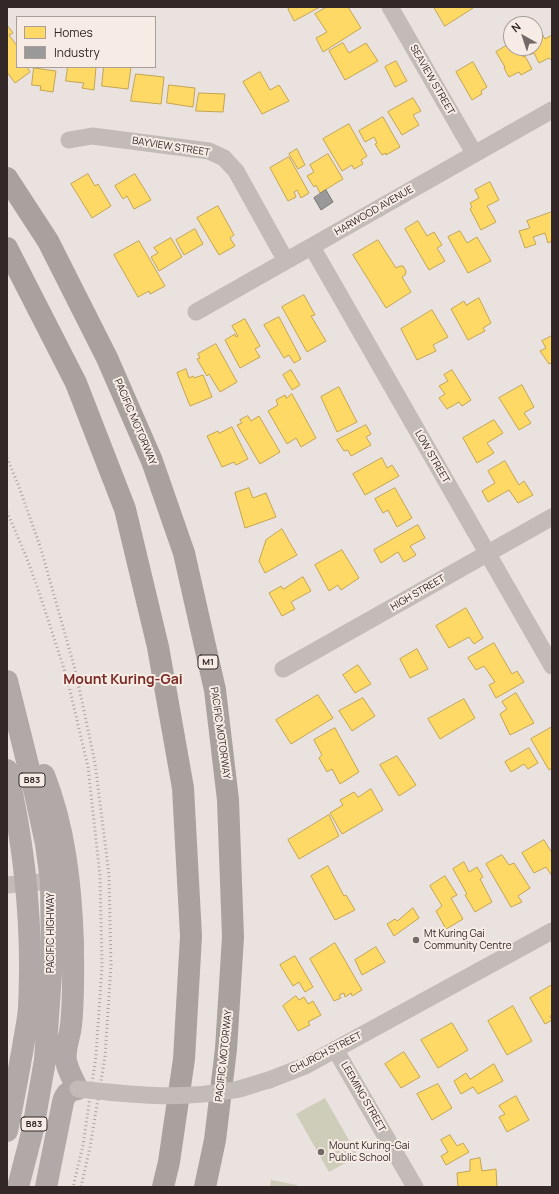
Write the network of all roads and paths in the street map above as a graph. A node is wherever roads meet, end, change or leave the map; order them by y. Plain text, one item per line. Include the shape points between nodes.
1 (390, 7) edge
2 (552, 110) edge
3 (69, 140) dead end
4 (474, 153) junction
5 (7, 178) edge
6 (312, 247) junction
7 (7, 248) edge
8 (286, 262) junction
9 (196, 312) dead end
10 (552, 517) edge
11 (487, 554) junction
12 (552, 666) edge
13 (284, 669) dead end
14 (7, 681) edge
15 (21, 736) junction
16 (7, 770) edge
17 (50, 881) junction
18 (16, 884) edge
19 (70, 890) junction
20 (552, 931) edge
21 (335, 1049) junction
22 (78, 1089) junction
23 (7, 1131) edge
24 (18, 1187) edge
25 (46, 1187) edge
26 (163, 1187) edge
27 (205, 1187) edge
28 (415, 1187) edge

1 - 4 street, SEAVIEW STREET
2 - 4 street, HARWOOD AVENUE
3 - 8 street, BAYVIEW STREET via 92,136 209,151 224,158 236,171
4 - 6 street, HARWOOD AVENUE
5 - 27 highway, PACIFIC MOTORWAY / M1 via 51,248 107,358 152,461 184,553 215,690 228,800 233,937 226,1049 215,1140
6 - 8 street, HARWOOD AVENUE
6 - 11 street, LOW STREET
7 - 26 highway via 76,383 124,509 158,647 183,788 191,936 184,1059
8 - 9 street, HARWOOD AVENUE
10 - 11 street, HIGH STREET
11 - 12 street, LOW STREET
11 - 13 street, HIGH STREET
14 - 15 main road, PACIFIC HIGHWAY / B83
15 - 17 main road, PACIFIC HIGHWAY / B83 via 46,844
15 - 19 main road via 45,776 59,825
16 - 18 main road, B83 via 22,852
17 - 18 street
17 - 19 main road
17 - 24 main road, PACIFIC HIGHWAY / B83 via 52,960 46,1060 33,1129
18 - 23 main road, B83 via 30,950 29,1010
19 - 22 main road via 73,991 71,1028 66,1053 68,1067
20 - 21 street, CHURCH STREET
21 - 22 street, CHURCH STREET, bridge via 305,1066 235,1090 191,1095 141,1096
21 - 28 street, LEEMING STREET
22 - 25 main road via 70,1091 64,1098

